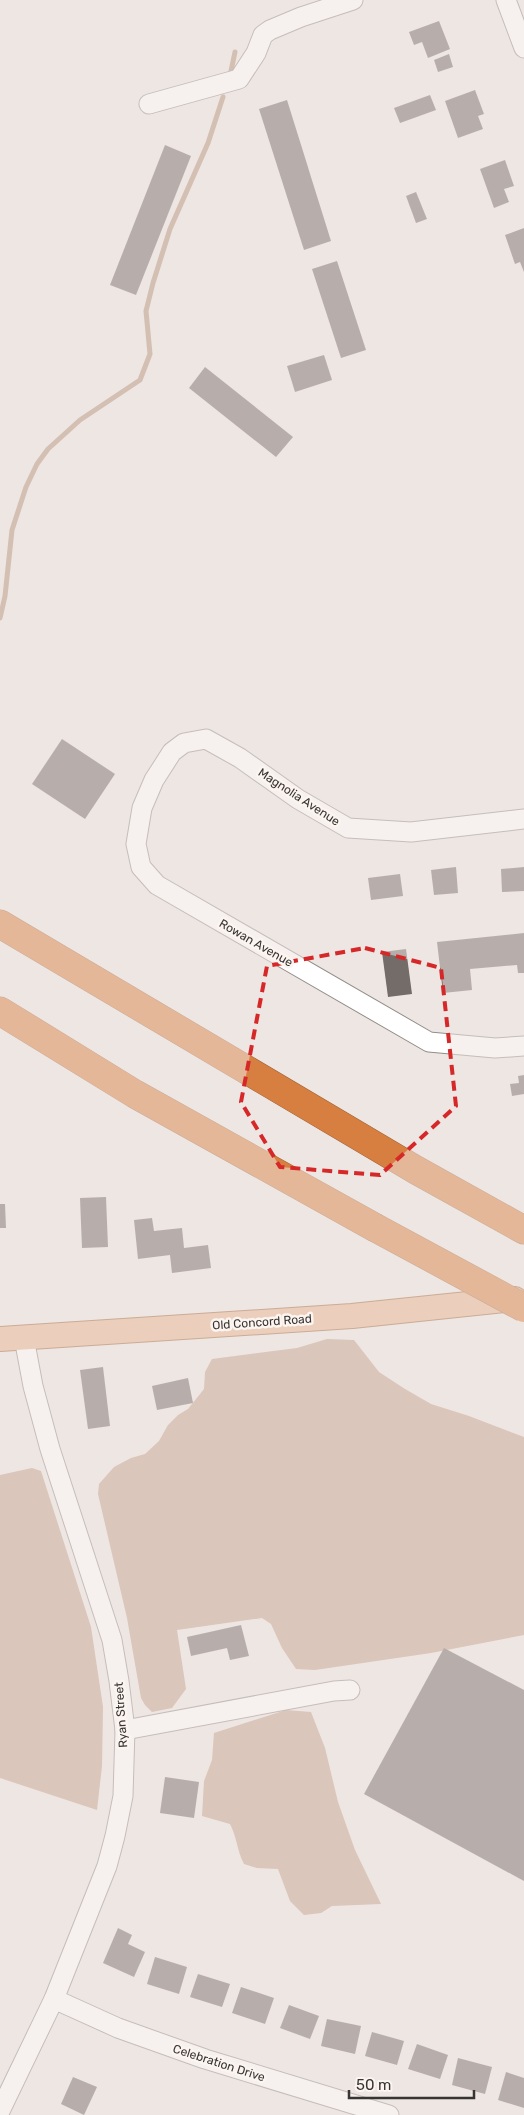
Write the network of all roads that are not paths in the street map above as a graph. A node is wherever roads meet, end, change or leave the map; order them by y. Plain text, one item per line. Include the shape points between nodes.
1 (353, 0) edge
2 (506, 0) edge
3 (524, 48) edge
4 (148, 104) dead end
5 (200, 740) joint
6 (524, 819) edge
7 (0, 924) edge
8 (0, 1011) edge
9 (524, 1046) edge
10 (524, 1230) edge
11 (524, 1298) edge
12 (524, 1308) edge
13 (24, 1338) junction
14 (0, 1339) edge
15 (350, 1690) dead end
16 (125, 1730) junction
17 (54, 1999) junction
18 (0, 2111) edge
19 (389, 2115) edge

1 - 4 street via 270,30 263,35 239,79
2 - 3 street
5 - 6 street, Magnolia Avenue via 206,739 240,758 298,799 348,828 411,832
5 - 9 street, Rowan Avenue via 184,743 172,752 154,780 142,808 136,844 140,867 157,886 429,1042 496,1048
7 - 10 highway via 416,1170
8 - 12 highway, bridge via 135,1094
11 - 13 main road, Old Concord Road via 352,1316
13 - 14 main road, Old Concord Road
13 - 16 street, Ryan Street via 50,1449 112,1640
15 - 16 street
16 - 17 street, Ryan Street via 123,1796 115,1836
17 - 18 street, Ryan Street
17 - 19 street, Celebration Drive via 118,2028 206,2059

